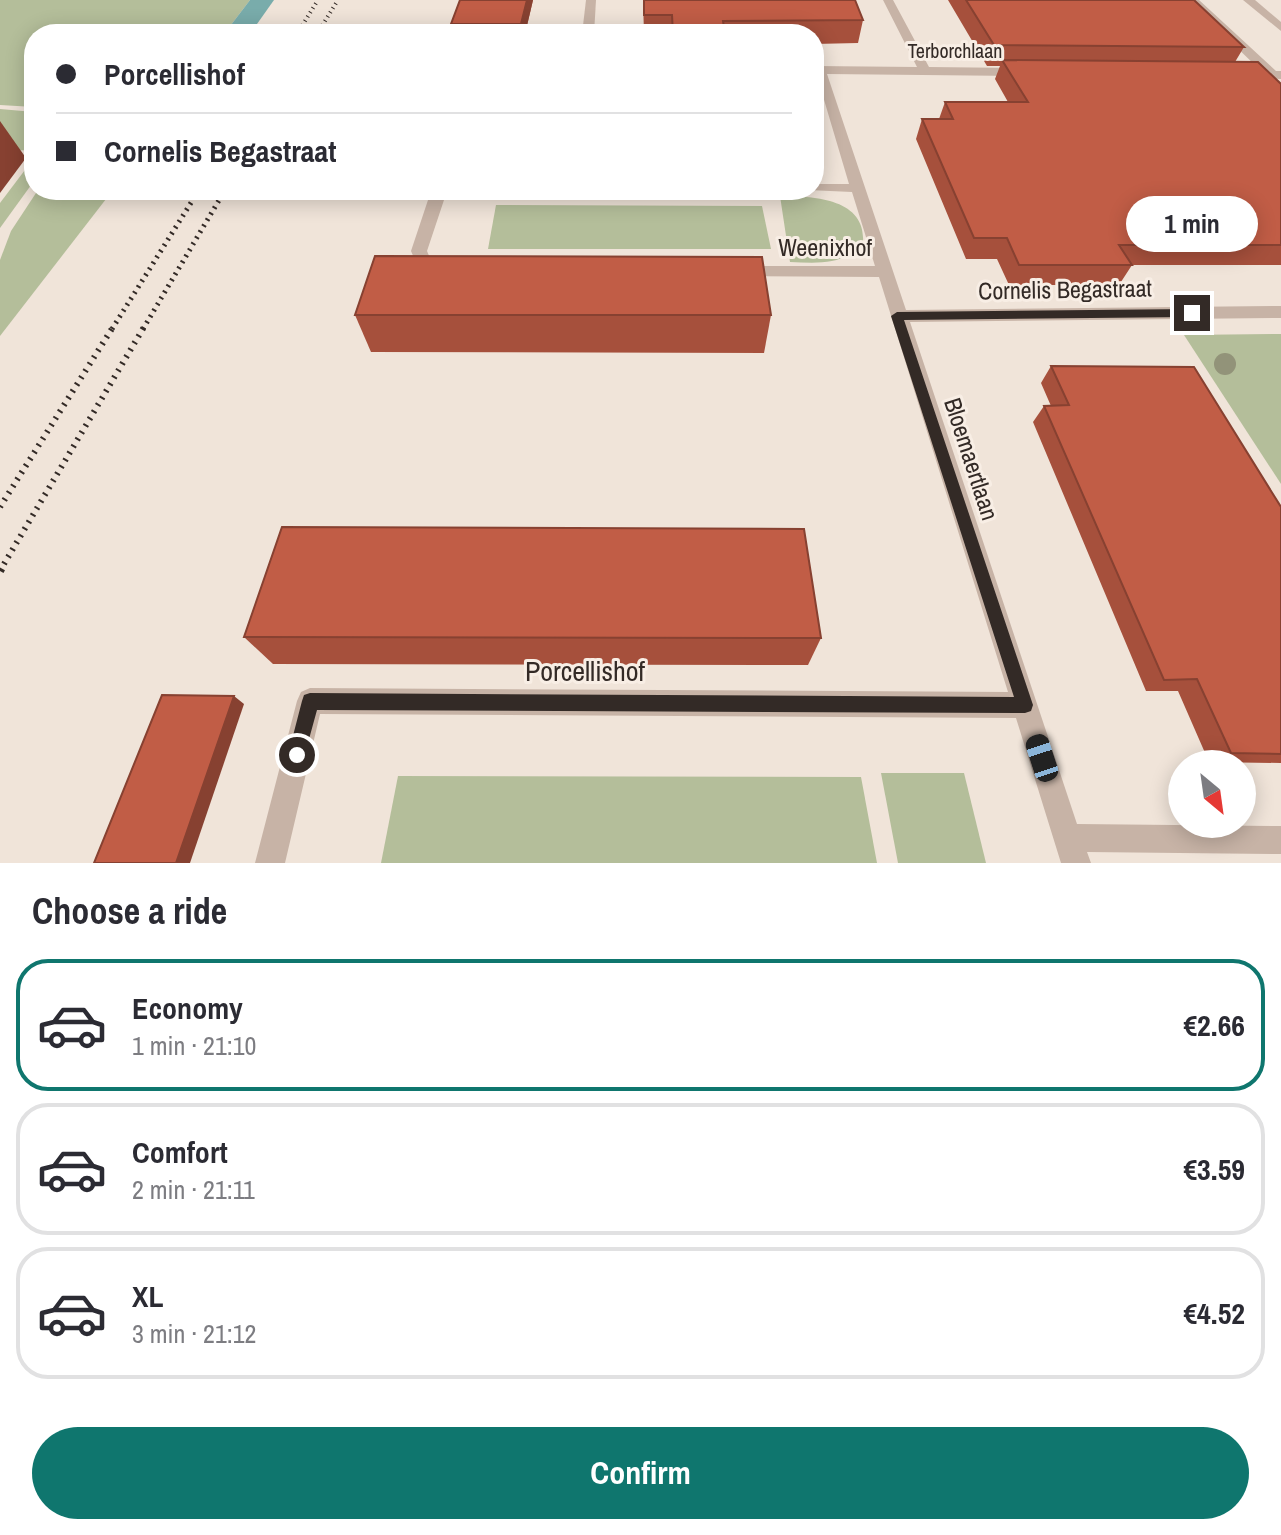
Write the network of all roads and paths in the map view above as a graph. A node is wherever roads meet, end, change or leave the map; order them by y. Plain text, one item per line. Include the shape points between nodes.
1 (591, 0) edge
2 (888, 0) edge
3 (1193, 0) edge
4 (1248, 0) edge
5 (589, 24) edge
6 (1281, 28) edge
7 (824, 70) edge
8 (925, 71) junction
9 (1035, 72) edge
10 (1225, 74) edge
11 (1276, 74) edge
12 (824, 91) edge
13 (824, 188) edge
14 (857, 188) junction
15 (436, 200) edge
16 (458, 269) edge
17 (726, 271) edge
18 (884, 272) junction
19 (1281, 312) edge
20 (897, 316) junction
21 (1025, 705) junction
22 (1281, 840) edge
23 (1072, 850) edge
24 (270, 863) edge

1 - 5 street
2 - 8 street
3 - 11 street
4 - 6 street
7 - 8 street, Terborchlaan
8 - 9 street, Terborchlaan
10 - 11 street
12 - 14 street, Bloemaertlaan
13 - 14 street
14 - 18 street, Bloemaertlaan
15 - 16 street via 419,251 426,268
17 - 18 street, Weenixhof
18 - 20 street, Bloemaertlaan
19 - 20 street, Cornelis Begastraat
20 - 21 street, Bloemaertlaan
21 - 23 street, Bloemaertlaan
21 - 24 street, Porcellishof via 310,701
22 - 23 street

